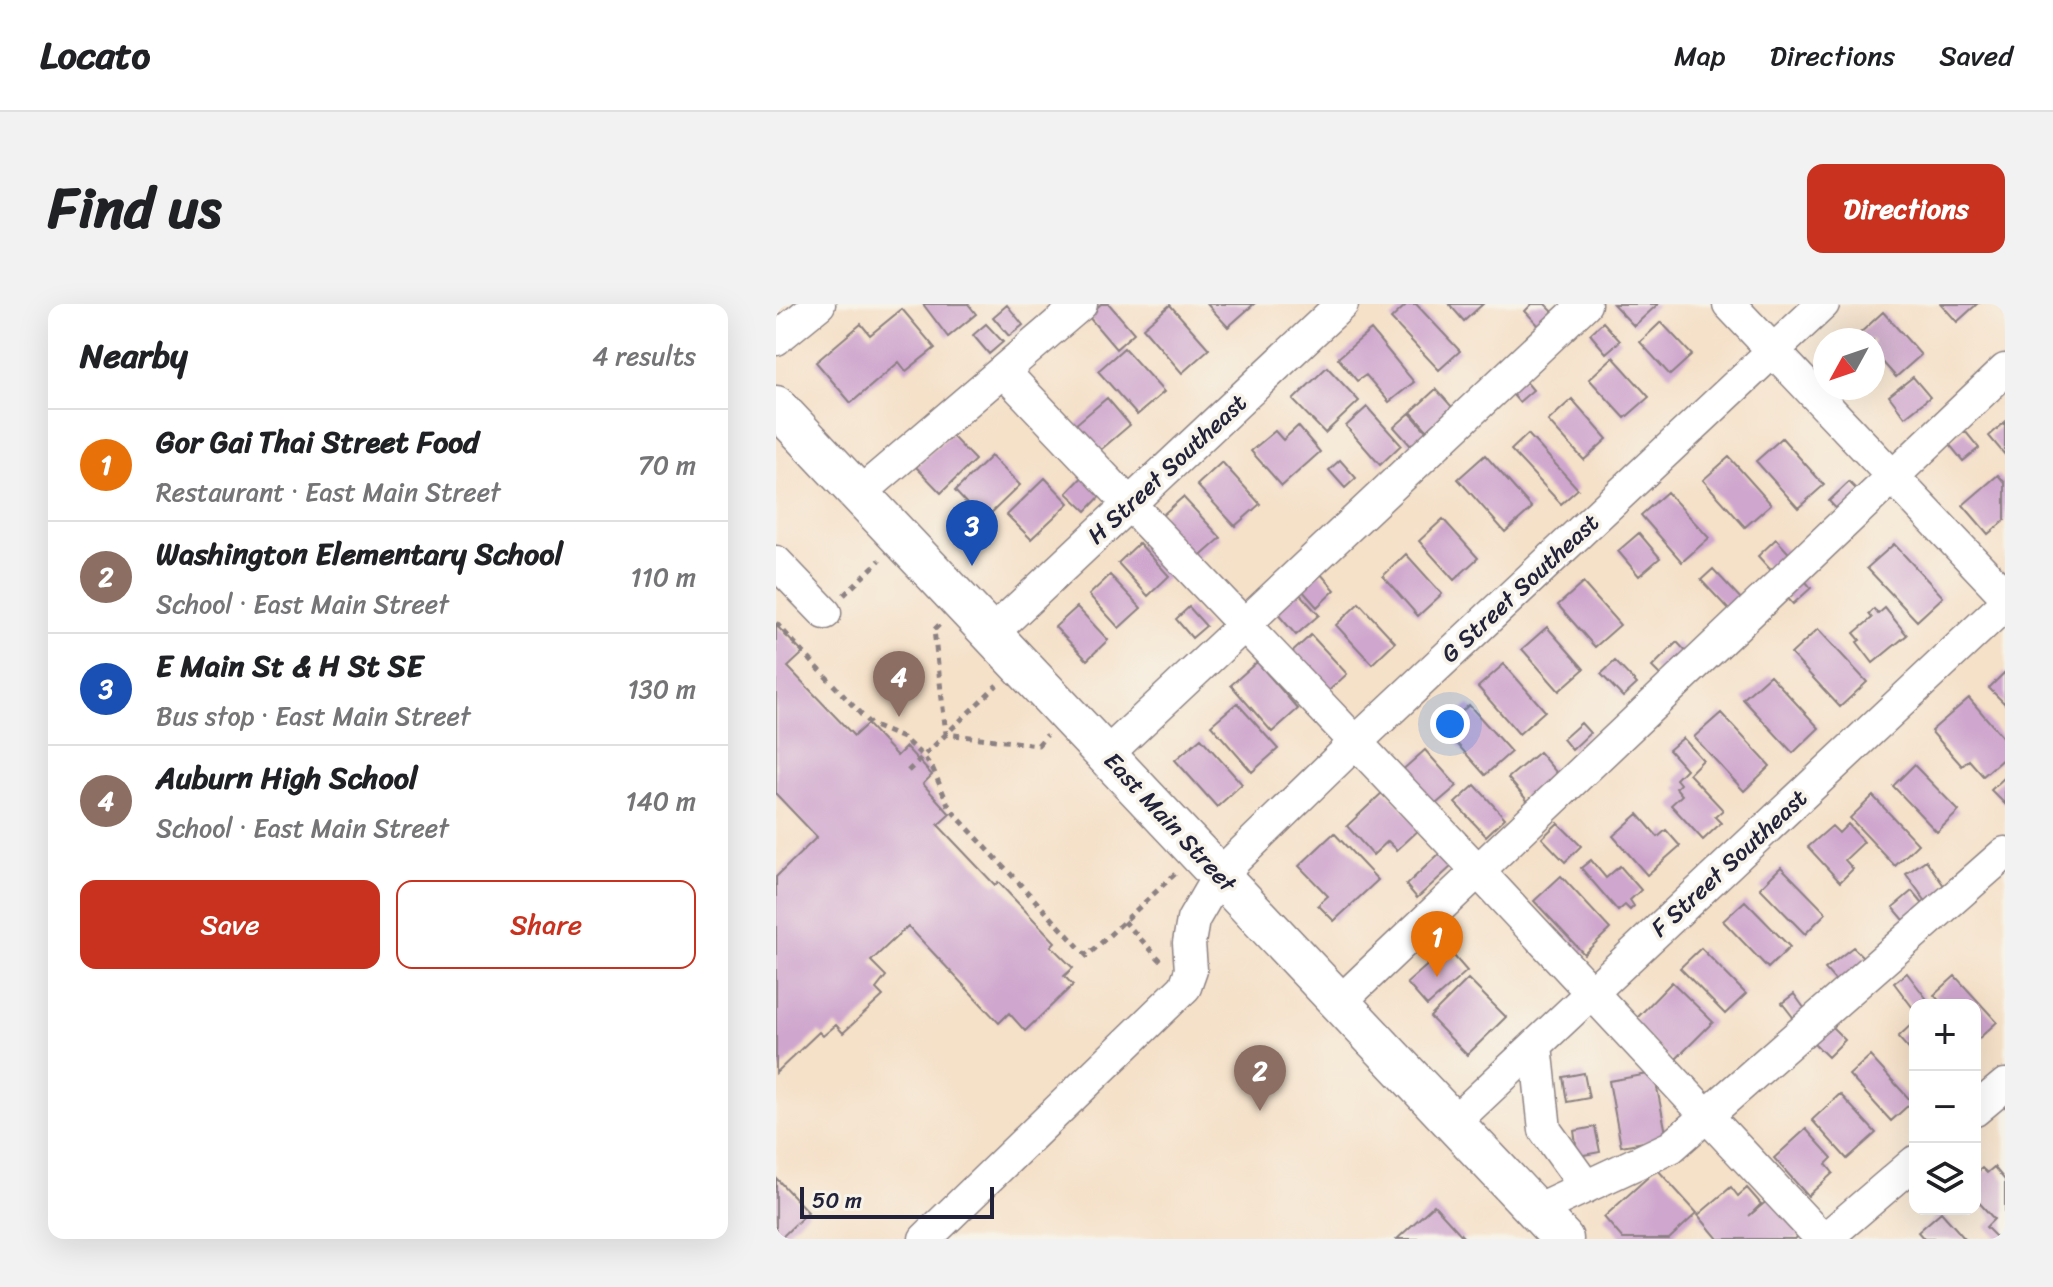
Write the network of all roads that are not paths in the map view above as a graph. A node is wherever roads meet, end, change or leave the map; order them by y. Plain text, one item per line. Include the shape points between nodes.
1 (819, 304) edge
2 (1081, 304) edge
3 (1342, 304) edge
4 (1585, 304) edge
5 (1729, 304) edge
6 (1823, 304) edge
7 (776, 339) edge
8 (1772, 351) junction
9 (2005, 370) edge
10 (1004, 372) junction
11 (783, 426) edge
12 (1892, 477) junction
13 (859, 494) junction
14 (1129, 505) junction
15 (776, 562) edge
16 (2005, 595) edge
17 (2005, 604) edge
18 (825, 613) road end
19 (1243, 625) junction
20 (991, 634) junction
21 (1355, 743) junction
22 (1106, 755) junction
23 (2005, 853) edge
24 (1478, 871) junction
25 (1219, 875) junction
26 (1592, 992) junction
27 (1340, 1002) junction
28 (1536, 1045) junction
29 (2005, 1085) edge
30 (1981, 1105) edge
31 (1706, 1116) junction
32 (1454, 1122) junction
33 (1909, 1167) edge
34 (1586, 1187) junction
35 (1536, 1210) junction
36 (925, 1239) edge
37 (1563, 1239) edge
38 (1824, 1239) edge

1 - 7 street
2 - 10 street
3 - 14 street, H Street Southeast
4 - 19 street
5 - 8 street
6 - 8 street, G Street Southeast
8 - 12 street
8 - 21 street, G Street Southeast
9 - 12 street
10 - 13 street
10 - 14 street
11 - 13 main road, East Main Street
12 - 16 street
12 - 24 street
13 - 20 main road, East Main Street
14 - 19 street
14 - 20 street, H Street Southeast
15 - 18 street
17 - 26 street, F Street Southeast
19 - 21 street
19 - 22 street
20 - 22 main road, East Main Street
21 - 24 street
21 - 25 street, G Street Southeast
22 - 25 main road, East Main Street
23 - 31 street
24 - 26 street
24 - 27 street
25 - 27 main road, East Main Street
25 - 36 street, G Street Southeast via 1193,920 1185,987
26 - 28 street, F Street Southeast
26 - 31 street
27 - 32 main road, East Main Street
28 - 32 street, F Street Southeast
28 - 34 street via 1545,1130
29 - 30 street
31 - 34 street via 1671,1147
31 - 38 street
32 - 35 main road, East Main Street
33 - 38 street
34 - 35 street
35 - 37 main road, East Main Street

